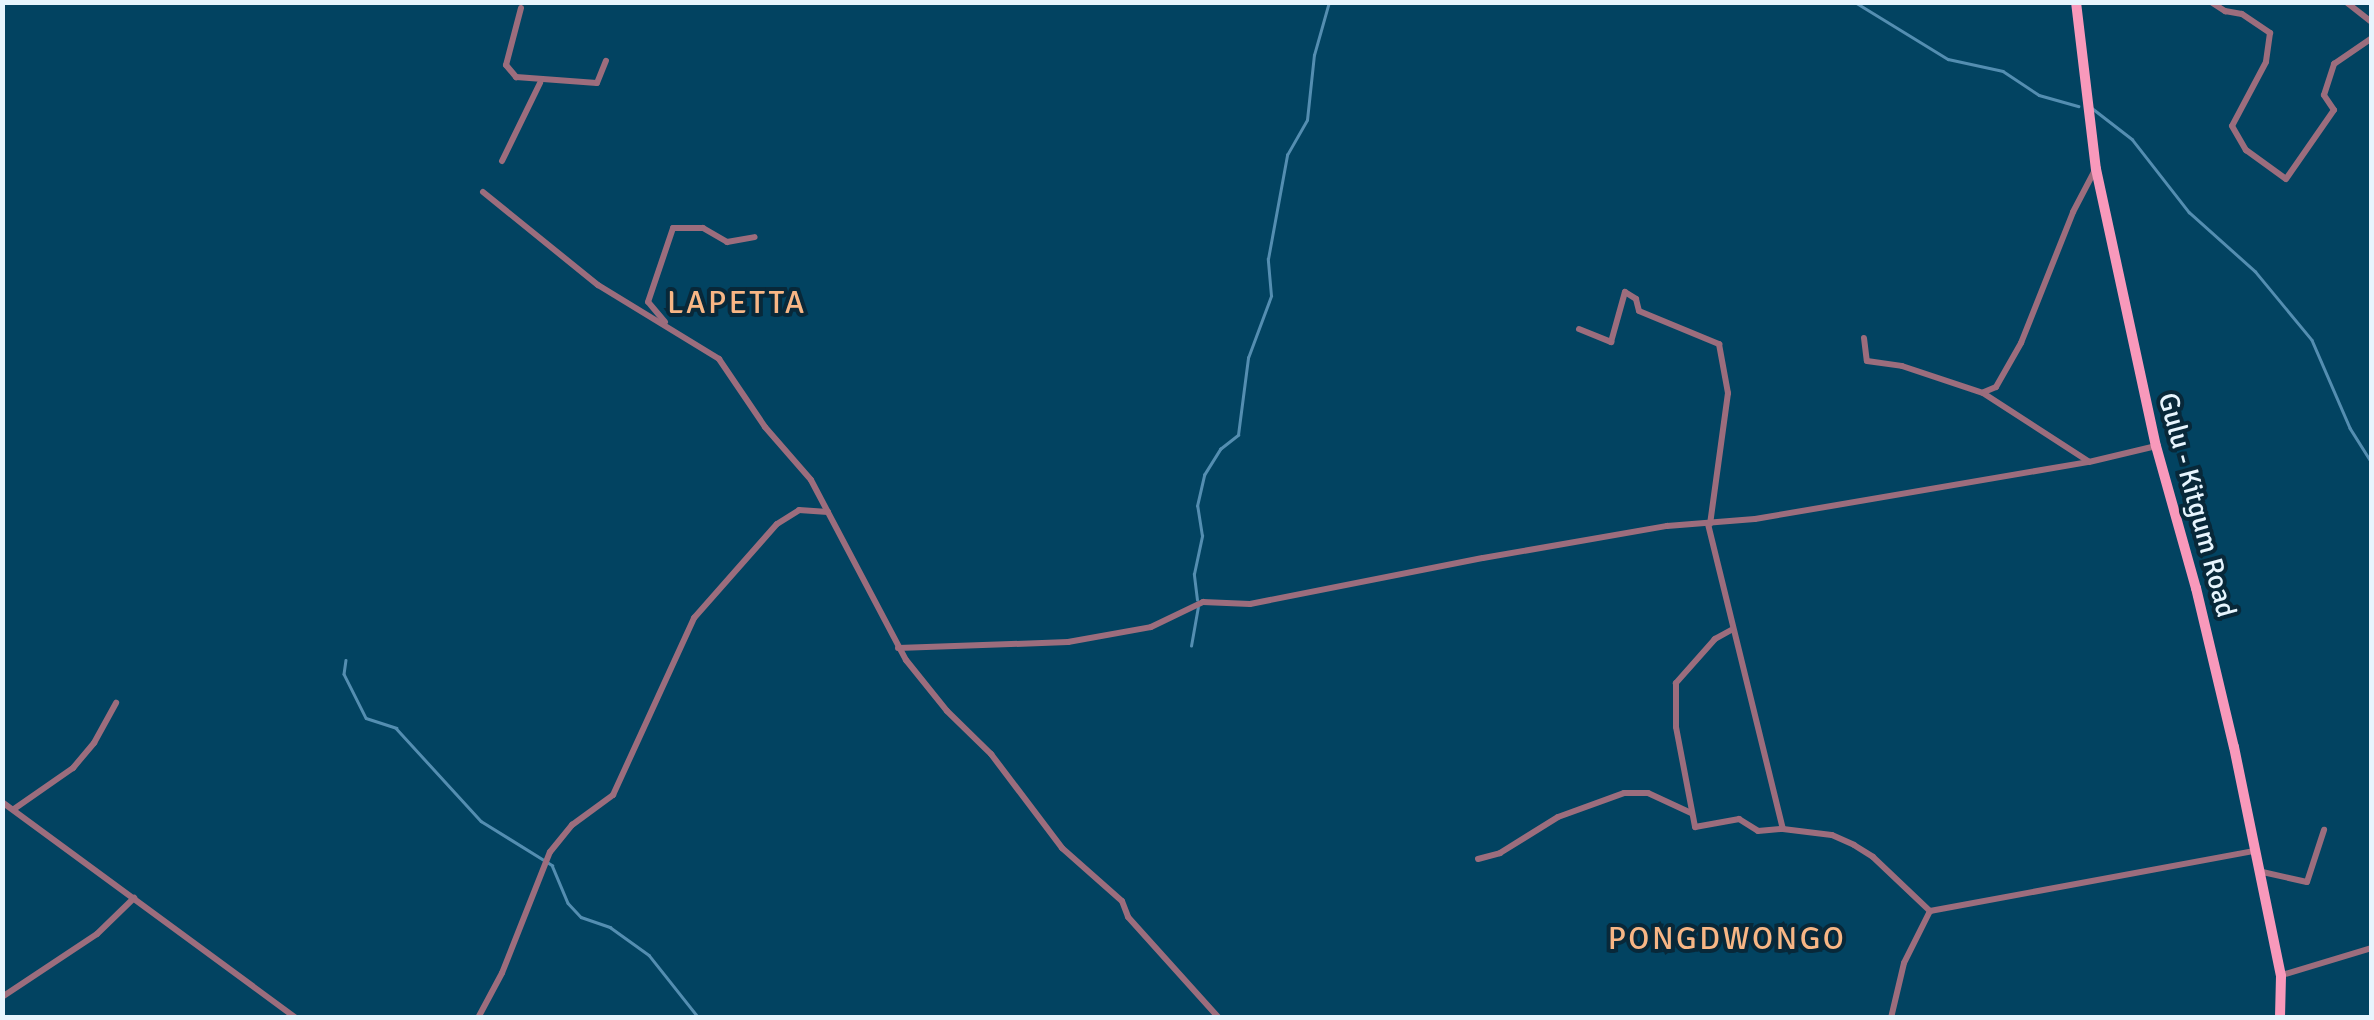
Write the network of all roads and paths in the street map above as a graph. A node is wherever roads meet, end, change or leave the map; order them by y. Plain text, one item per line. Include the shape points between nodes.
1 (2076, 2) edge
2 (2211, 2) edge
3 (2346, 2) edge
4 (521, 8) dead end
5 (2372, 22) edge
6 (2372, 38) edge
7 (606, 61) dead end
8 (541, 82) junction
9 (502, 161) dead end
10 (2096, 169) junction
11 (483, 192) dead end
12 (755, 237) dead end
13 (669, 326) junction
14 (1579, 329) dead end
15 (1864, 338) dead end
16 (1982, 392) junction
17 (2156, 446) junction
18 (2089, 462) junction
19 (828, 512) junction
20 (1709, 524) junction
21 (1733, 629) junction
22 (898, 648) junction
23 (116, 703) dead end
24 (2, 802) edge
25 (14, 809) junction
26 (1692, 814) junction
27 (1783, 829) junction
28 (2324, 830) dead end
29 (2254, 851) junction
30 (1478, 858) dead end
31 (2257, 872) junction
32 (134, 898) junction
33 (1930, 911) junction
34 (2372, 948) edge
35 (2281, 976) junction
36 (2, 997) edge
37 (296, 1018) edge
38 (478, 1018) edge
39 (1218, 1018) edge
40 (1891, 1018) edge
41 (2280, 1018) edge

1 - 10 main road, Gulu - Kitgum Road
2 - 6 street via 2270,33 2266,62 2232,126 2246,150 2286,179 2334,110 2324,95 2334,64
3 - 5 street
4 - 8 street via 507,69
7 - 8 street via 597,83
8 - 9 street
10 - 16 street via 2021,343 1996,387
10 - 17 main road, Gulu - Kitgum Road
11 - 13 street via 598,286
12 - 13 street via 726,242 703,228 673,228 648,302
13 - 19 street via 718,359
14 - 20 street via 1611,342 1624,292 1636,299 1639,311 1720,344 1728,393
15 - 16 street via 1868,361
16 - 18 street
17 - 18 street
17 - 29 main road, Gulu - Kitgum Road via 2205,624
18 - 20 street
19 - 22 street
19 - 38 street via 799,510 777,524 694,618 613,795 572,825 550,852
20 - 21 street
20 - 22 street via 1483,558 1250,604 1203,602 1151,627 1068,642
21 - 26 street via 1714,639 1676,684
21 - 27 street
22 - 39 street via 947,711 992,754 1062,848 1122,902
23 - 25 street via 74,768
24 - 25 street
25 - 32 street
26 - 27 street via 1695,828 1740,819 1758,832
26 - 30 street via 1648,794 1624,792
27 - 33 street via 1832,835 1874,857
28 - 31 street via 2308,882
29 - 31 main road, Gulu - Kitgum Road
29 - 33 street
31 - 35 main road, Gulu - Kitgum Road
32 - 36 street via 97,934
32 - 37 street
33 - 40 street via 1904,962
34 - 35 street
35 - 41 main road, Gulu - Kitgum Road

